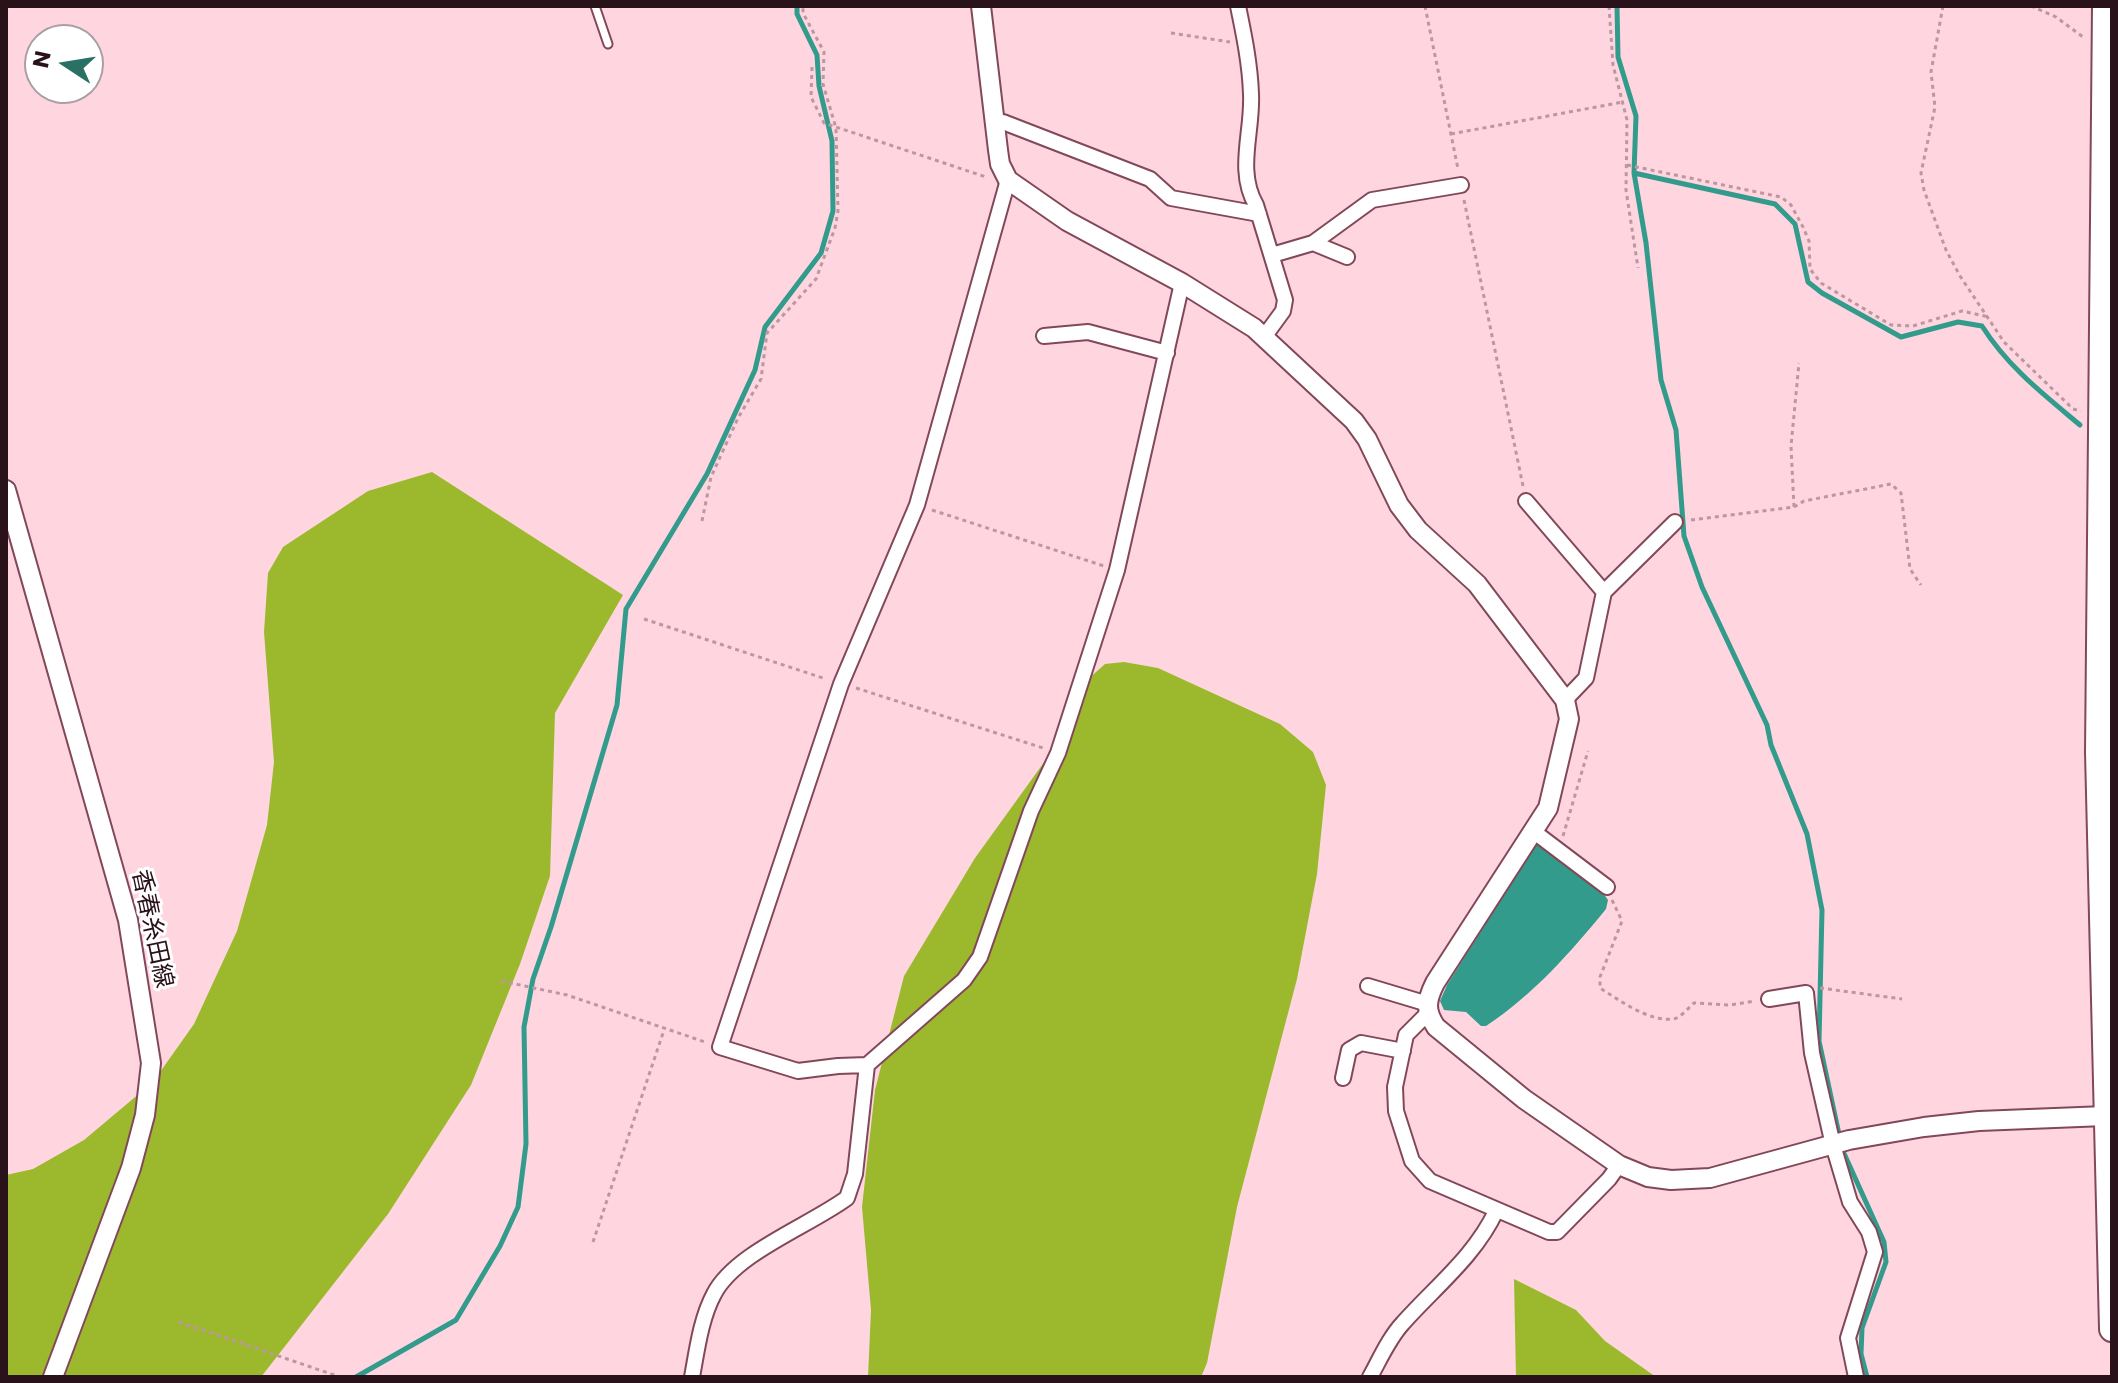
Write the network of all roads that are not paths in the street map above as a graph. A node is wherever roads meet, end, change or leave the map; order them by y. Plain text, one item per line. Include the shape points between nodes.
1 (595, 6) edge
2 (981, 6) edge
3 (1238, 6) edge
4 (2105, 6) edge
5 (608, 44) dead end
6 (994, 122) junction
7 (1006, 177) junction
8 (1461, 185) road end
9 (1259, 214) junction
10 (1313, 243) junction
11 (1272, 255) junction
12 (1347, 257) dead end
13 (1182, 283) junction
14 (1044, 336) dead end
15 (1264, 337) junction
16 (1167, 353) junction
17 (6, 490) edge
18 (1526, 501) road end
19 (1675, 522) road end
20 (1604, 592) junction
21 (1565, 700) junction
22 (1533, 831) junction
23 (1606, 886) road end
24 (1368, 986) dead end
25 (1769, 999) road end
26 (1427, 1009) junction
27 (1403, 1051) junction
28 (867, 1065) junction
29 (1343, 1078) dead end
30 (2105, 1116) junction
31 (1833, 1145) junction
32 (1619, 1165) junction
33 (1496, 1211) junction
34 (2112, 1329) edge
35 (53, 1377) edge
36 (692, 1377) edge
37 (1370, 1377) edge
38 (1856, 1377) edge

1 - 5 lane
2 - 6 street
3 - 9 street via 1251,96 1245,173
4 - 30 highway via 2098,752
6 - 7 street
6 - 9 street via 1150,179 1171,198
7 - 13 street via 1067,221
7 - 28 street via 917,505 841,684 720,1047 798,1071
8 - 10 street via 1372,200
9 - 11 street
10 - 11 street
10 - 12 street
11 - 15 street via 1285,300 1276,324
13 - 15 street
13 - 16 street
14 - 16 street via 1088,332
15 - 21 street via 1354,421 1399,505 1418,530 1477,584
16 - 28 street via 1117,570 1058,753 1031,811 980,957 964,980
17 - 35 street, 香春糸田線 via 128,920 151,1063 131,1168
18 - 20 street
19 - 20 street
20 - 21 street via 1586,678
21 - 22 street via 1566,741 1548,808
22 - 23 street
22 - 26 street via 1435,983
24 - 26 street
25 - 31 street via 1806,993 1812,1053
26 - 27 street via 1406,1035
26 - 32 street via 1436,1027 1524,1099
27 - 29 street via 1361,1043 1349,1050
27 - 33 street via 1396,1111 1412,1161 1430,1181
28 - 36 street via 855,1174 847,1198 724,1278 713,1295
30 - 31 street via 1979,1121
30 - 34 highway
31 - 32 street via 1710,1178 1648,1177
31 - 38 street via 1850,1202 1875,1252 1848,1338
32 - 33 street via 1557,1232
33 - 37 street via 1460,1264 1400,1326

